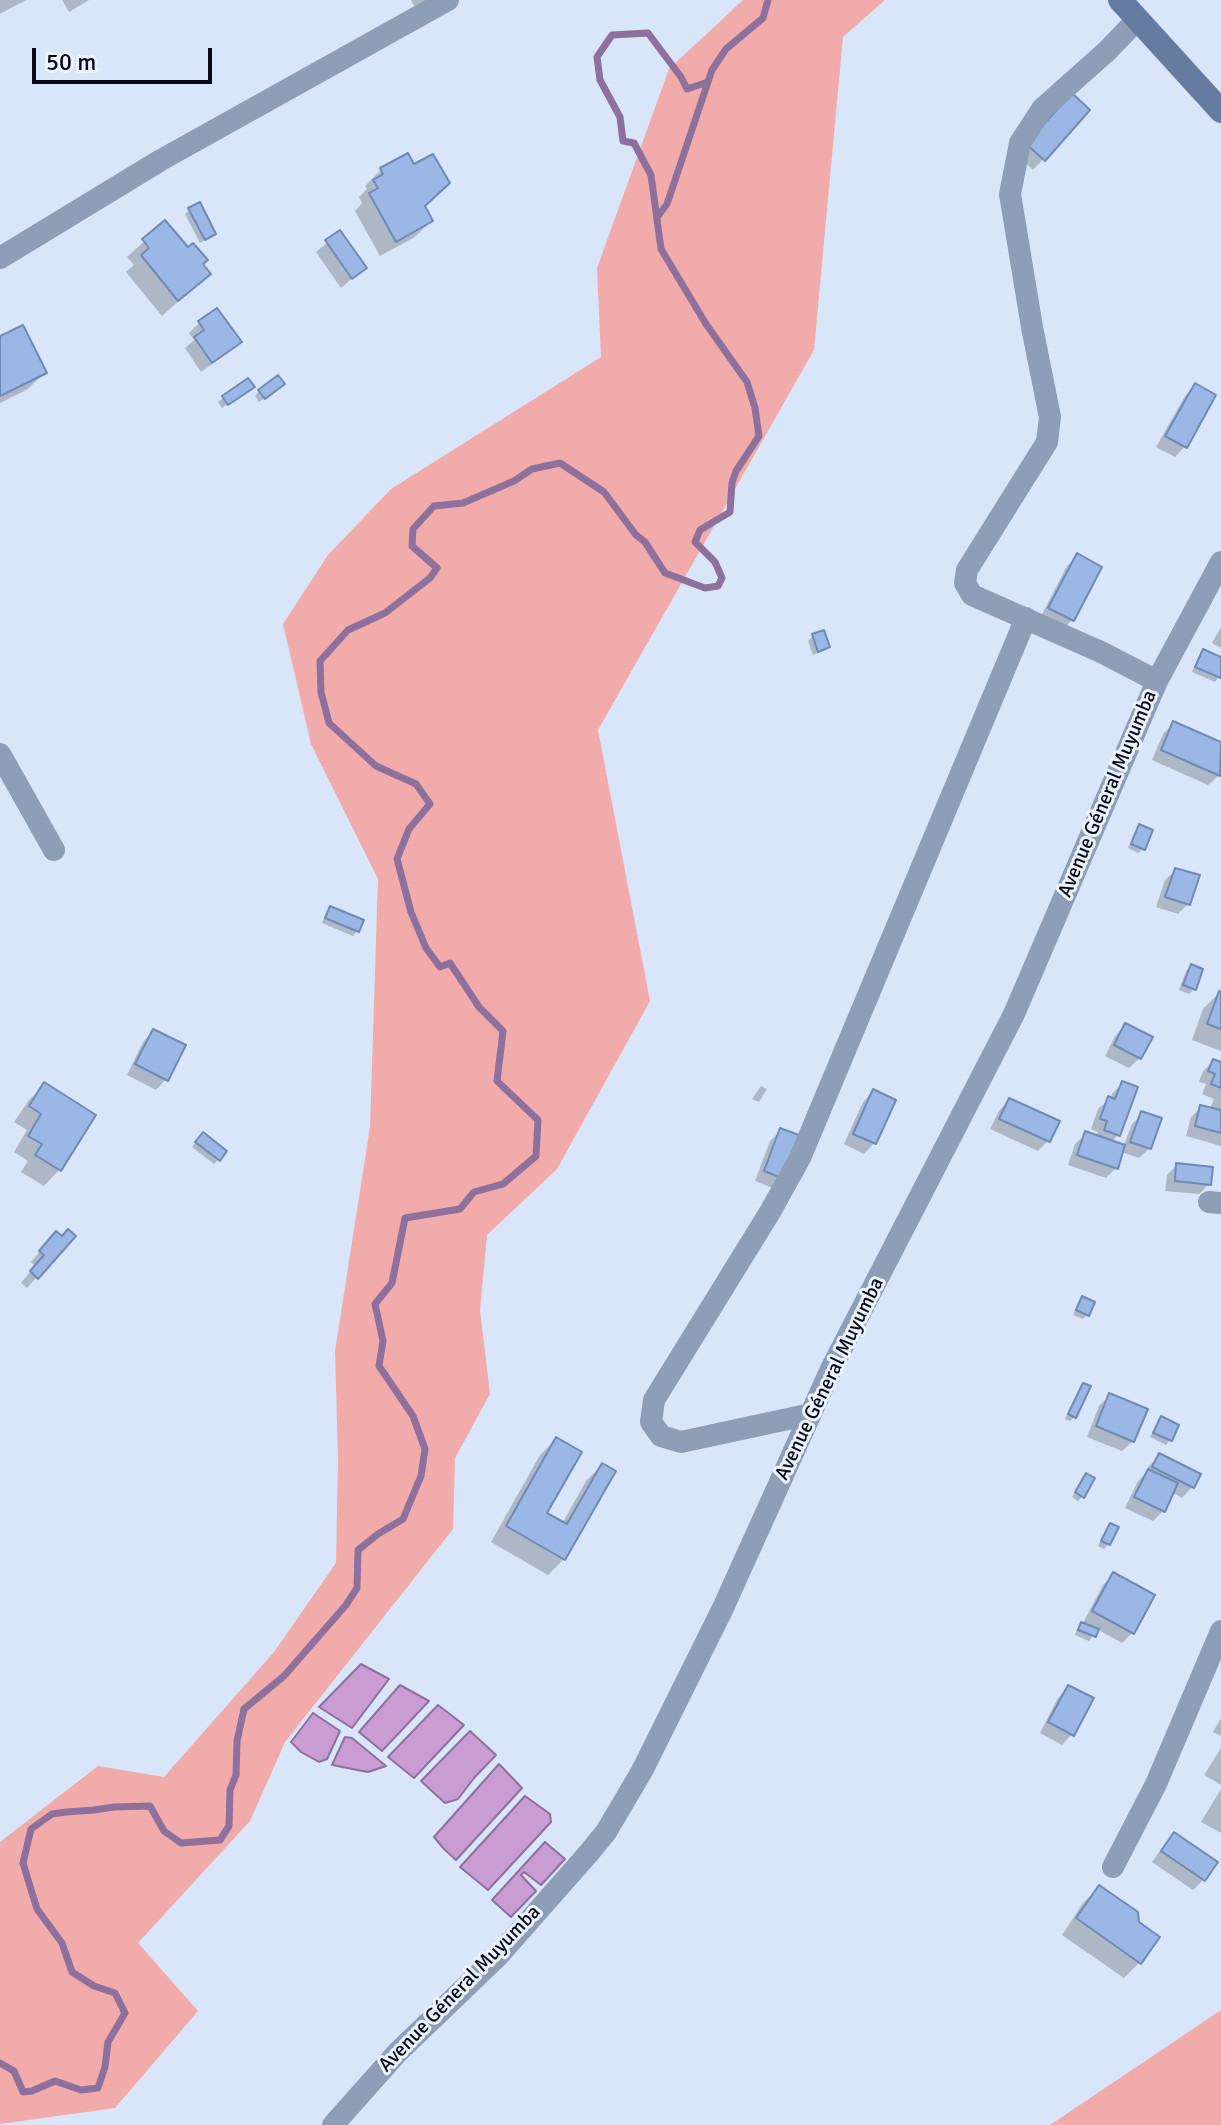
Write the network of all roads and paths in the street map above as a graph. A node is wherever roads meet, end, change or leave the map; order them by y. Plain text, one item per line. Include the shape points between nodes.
1 (448, 0) edge
2 (1120, 0) edge
3 (1138, 19) junction
4 (1221, 111) edge
5 (0, 258) edge
6 (1221, 562) edge
7 (1026, 618) junction
8 (1157, 681) junction
9 (0, 754) edge
10 (54, 850) dead end
11 (811, 1414) junction
12 (1221, 1631) edge
13 (1113, 1867) dead end
14 (333, 2125) edge

1 - 5 street via 161,160
2 - 3 street
3 - 4 street
3 - 7 street via 1042,109 1020,143 1010,194 1050,417 1047,442 967,570 965,583 972,595
6 - 8 street, Avenue Géneral Muyumba
7 - 8 street
7 - 11 street via 800,1158 654,1400 651,1422 661,1436 681,1442
8 - 11 street, Avenue Géneral Muyumba via 1014,1014
9 - 10 street
11 - 14 street, Avenue Géneral Muyumba via 723,1608 606,1832 498,1956 398,2052
12 - 13 street via 1156,1784

